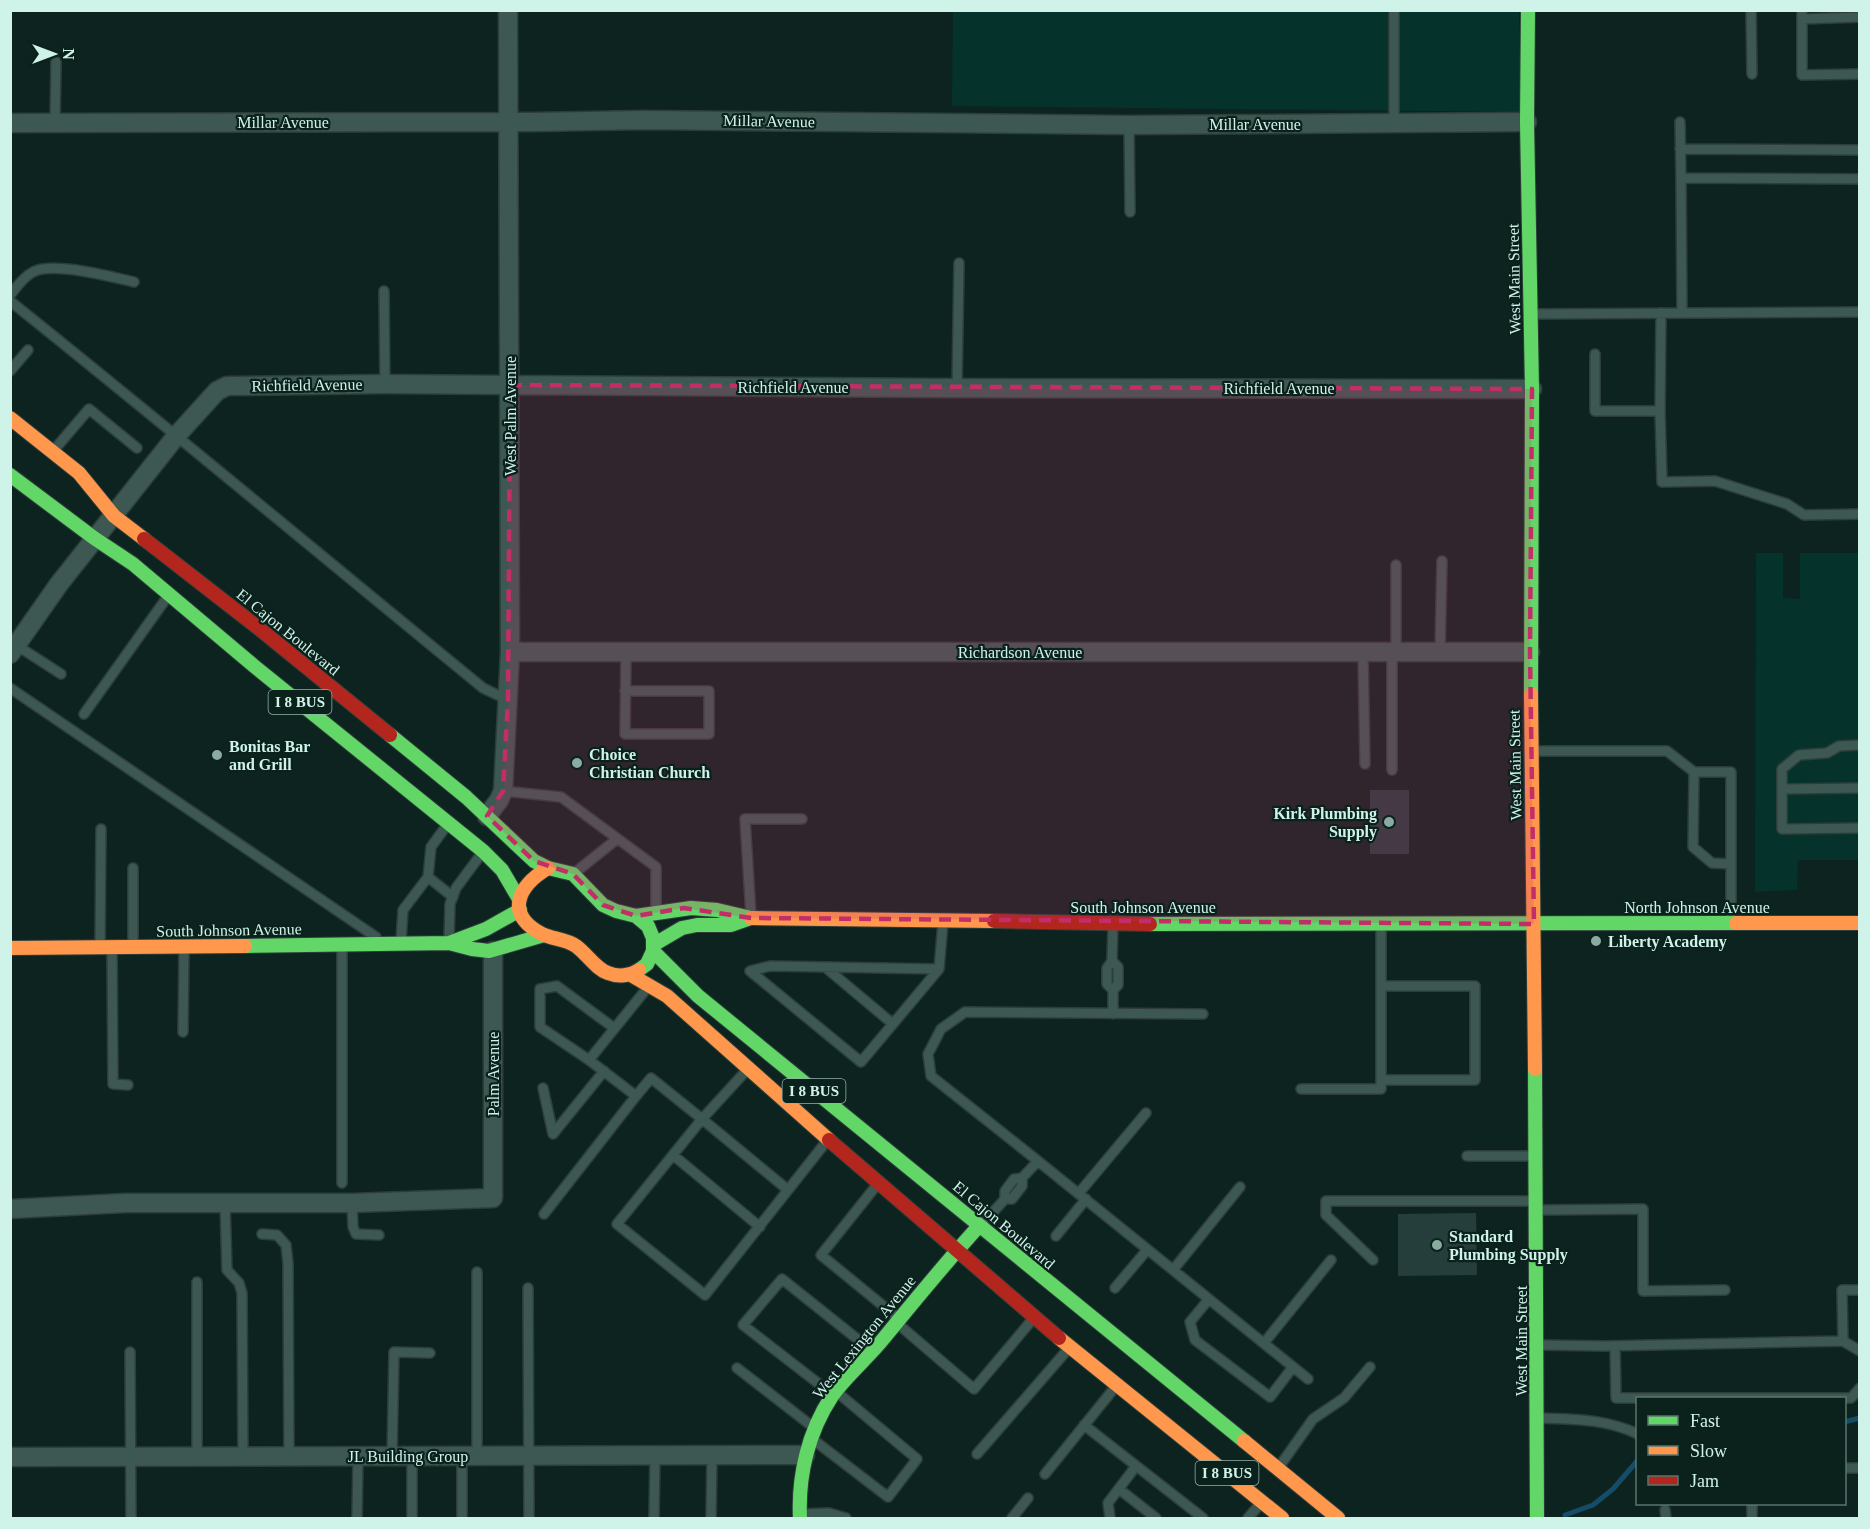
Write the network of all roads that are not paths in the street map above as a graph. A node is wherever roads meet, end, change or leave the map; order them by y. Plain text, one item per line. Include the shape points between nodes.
1 (508, 10) edge
2 (1394, 10) edge
3 (1528, 10) edge
4 (1752, 10) edge
5 (1802, 15) edge
6 (1860, 17) edge
7 (56, 62) dead end
8 (1752, 74) dead end
9 (1860, 74) edge
10 (507, 122) junction
11 (1527, 122) junction
12 (1680, 122) dead end
13 (10, 123) edge
14 (55, 123) junction
15 (1394, 123) junction
16 (1129, 125) junction
17 (1680, 149) junction
18 (1860, 150) edge
19 (1681, 178) junction
20 (1860, 179) edge
21 (1130, 212) dead end
22 (959, 263) dead end
23 (134, 282) dead end
24 (384, 291) dead end
25 (10, 295) edge
26 (10, 301) edge
27 (1860, 312) edge
28 (1661, 313) junction
29 (1682, 313) junction
30 (1531, 314) junction
31 (28, 350) dead end
32 (1595, 354) dead end
33 (10, 371) edge
34 (385, 384) junction
35 (510, 385) junction
36 (957, 388) junction
37 (1532, 389) junction
38 (1660, 411) junction
39 (10, 418) edge
40 (177, 435) junction
41 (137, 448) dead end
42 (52, 452) junction
43 (10, 475) edge
44 (1860, 514) edge
45 (114, 516) junction
46 (94, 538) junction
47 (1442, 561) dead end
48 (1396, 565) dead end
49 (169, 594) junction
50 (13, 650) edge
51 (510, 652) junction
52 (626, 652) junction
53 (1363, 652) junction
54 (1394, 652) junction
55 (1440, 652) junction
56 (1530, 652) junction
57 (61, 674) dead end
58 (10, 688) edge
59 (625, 691) junction
60 (508, 700) junction
61 (84, 714) dead end
62 (1860, 745) edge
63 (1531, 751) junction
64 (1365, 764) dead end
65 (1392, 770) dead end
66 (1694, 772) junction
67 (1860, 788) edge
68 (1782, 789) junction
69 (503, 791) junction
70 (486, 816) junction
71 (802, 819) dead end
72 (449, 823) junction
73 (1860, 828) edge
74 (101, 829) dead end
75 (617, 839) junction
76 (483, 851) junction
77 (1731, 864) junction
78 (134, 868) dead end
79 (548, 868) junction
80 (573, 874) junction
81 (428, 877) junction
82 (453, 897) junction
83 (520, 904) junction
84 (656, 914) junction
85 (636, 916) junction
86 (751, 918) junction
87 (943, 919) junction
88 (1860, 923) edge
89 (1113, 924) junction
90 (1381, 924) junction
91 (1534, 924) junction
92 (1731, 924) junction
93 (544, 935) junction
94 (386, 943) junction
95 (401, 943) junction
96 (449, 943) junction
97 (342, 944) junction
98 (10, 948) edge
99 (106, 948) junction
100 (133, 948) junction
101 (184, 948) junction
102 (653, 948) junction
103 (493, 951) junction
104 (825, 967) junction
105 (939, 969) junction
106 (631, 975) junction
107 (650, 985) junction
108 (1381, 987) junction
109 (1113, 1014) junction
110 (1203, 1014) dead end
111 (893, 1024) junction
112 (614, 1028) junction
113 (183, 1032) dead end
114 (589, 1060) junction
115 (748, 1068) junction
116 (604, 1071) junction
117 (1381, 1080) junction
118 (128, 1085) dead end
119 (543, 1088) dead end
120 (1301, 1089) dead end
121 (636, 1096) junction
122 (1146, 1113) dead end
123 (702, 1119) junction
124 (828, 1139) junction
125 (673, 1155) junction
126 (1467, 1155) dead end
127 (1536, 1155) junction
128 (1038, 1161) junction
129 (342, 1183) dead end
130 (878, 1184) junction
131 (1240, 1187) dead end
132 (788, 1190) junction
133 (1082, 1196) junction
134 (225, 1203) junction
135 (352, 1203) junction
136 (1536, 1206) junction
137 (10, 1209) edge
138 (544, 1214) dead end
139 (980, 1226) junction
140 (760, 1227) junction
141 (261, 1234) dead end
142 (379, 1235) dead end
143 (1056, 1236) dead end
144 (1147, 1250) junction
145 (958, 1251) junction
146 (1331, 1260) dead end
147 (1374, 1260) dead end
148 (1173, 1270) junction
149 (477, 1272) dead end
150 (197, 1282) dead end
151 (528, 1288) dead end
152 (1115, 1288) dead end
153 (1725, 1290) dead end
154 (1860, 1290) edge
155 (1209, 1299) junction
156 (1035, 1318) junction
157 (898, 1321) junction
158 (1843, 1341) junction
159 (1264, 1343) junction
160 (1537, 1345) junction
161 (1616, 1346) junction
162 (1070, 1347) junction
163 (873, 1351) junction
164 (1860, 1351) edge
165 (130, 1352) dead end
166 (430, 1353) dead end
167 (1370, 1366) dead end
168 (1293, 1367) junction
169 (737, 1368) dead end
170 (1308, 1379) dead end
171 (1117, 1384) junction
172 (1860, 1388) edge
173 (835, 1394) junction
174 (1636, 1398) edge
175 (1846, 1398) edge
176 (1538, 1418) junction
177 (1084, 1425) junction
178 (1636, 1433) edge
179 (811, 1442) junction
180 (978, 1454) dead end
181 (358, 1456) junction
182 (392, 1456) junction
183 (412, 1456) junction
184 (470, 1456) junction
185 (529, 1456) junction
186 (655, 1456) junction
187 (711, 1456) junction
188 (130, 1457) junction
189 (197, 1457) junction
190 (243, 1457) junction
191 (289, 1457) junction
192 (10, 1458) edge
193 (1136, 1466) junction
194 (1277, 1469) junction
195 (1045, 1474) dead end
196 (1119, 1489) junction
197 (1028, 1498) dead end
198 (1262, 1502) junction
199 (800, 1516) edge
200 (130, 1518) edge
201 (357, 1518) edge
202 (412, 1518) edge
203 (462, 1518) edge
204 (529, 1518) edge
205 (654, 1518) edge
206 (711, 1518) edge
207 (846, 1518) edge
208 (1012, 1518) edge
209 (1110, 1518) edge
210 (1156, 1518) edge
211 (1203, 1518) edge
212 (1248, 1518) edge
213 (1282, 1518) edge
214 (1338, 1518) edge
215 (1537, 1518) edge

1 - 10 street, West Palm Avenue
2 - 15 lane
3 - 11 main road, West Main Street
4 - 8 lane
5 - 6 lane
5 - 9 lane via 1802,75
7 - 14 lane
10 - 14 street, Millar Avenue
10 - 16 street, Millar Avenue
10 - 35 street, West Palm Avenue
11 - 15 street, Millar Avenue
11 - 30 main road, West Main Street
12 - 17 lane
13 - 14 street, Millar Avenue
15 - 16 street, Millar Avenue
16 - 21 lane
17 - 18 lane
17 - 19 lane
19 - 20 lane
19 - 29 lane
22 - 36 lane
23 - 25 lane via 74,270 36,270
24 - 34 lane
26 - 40 lane
27 - 29 lane
28 - 29 lane
28 - 30 lane
28 - 38 lane
30 - 37 main road, West Main Street
31 - 33 lane
32 - 38 lane via 1595,411
34 - 35 street, Richfield Avenue
34 - 40 street, Richfield Avenue via 227,386 217,391
35 - 36 street, Richfield Avenue
35 - 51 street, West Palm Avenue
36 - 37 street, Richfield Avenue
37 - 56 main road, West Main Street
38 - 44 lane via 1662,483 1715,481 1787,504 1804,515
39 - 42 main road, El Cajon Boulevard / I 8 BUS
40 - 45 street, Richfield Avenue
40 - 60 lane via 483,688
41 - 42 lane via 89,409
42 - 45 main road, El Cajon Boulevard / I 8 BUS via 79,473
43 - 46 main road, I 8 BUS
45 - 46 street, Richfield Avenue
45 - 70 main road, El Cajon Boulevard / I 8 BUS via 261,630
46 - 49 main road, I 8 BUS
46 - 50 street, Richfield Avenue
47 - 55 lane
48 - 54 lane
49 - 61 lane
49 - 72 main road, I 8 BUS
50 - 57 lane
51 - 52 street, Richardson Avenue
51 - 60 street, West Palm Avenue
52 - 53 street, Richardson Avenue
52 - 59 lane
53 - 54 street, Richardson Avenue
53 - 64 lane
54 - 55 street, Richardson Avenue
54 - 65 lane
55 - 56 street, Richardson Avenue
56 - 63 main road, West Main Street
58 - 94 lane
59 - 59 lane via 625,734 709,734 709,691
60 - 69 street, West Palm Avenue
62 - 68 lane via 1794,757 1782,769
63 - 66 lane via 1667,751
63 - 91 main road, West Main Street
66 - 77 lane via 1693,847 1712,863
66 - 77 lane via 1731,772
67 - 68 lane
68 - 73 lane via 1782,829
69 - 70 street
69 - 75 lane via 561,797
70 - 79 main road, El Cajon Boulevard / I 8 BUS via 534,861
71 - 86 lane via 745,819
72 - 76 main road, I 8 BUS
72 - 81 lane via 430,847
74 - 99 lane
75 - 80 lane
75 - 84 lane via 656,867
76 - 82 lane
76 - 83 main road, I 8 BUS via 502,870
77 - 92 lane
78 - 100 lane
79 - 80 main road, I 8 BUS
79 - 83 main road via 526,884
80 - 85 main road via 603,905
81 - 82 lane
81 - 95 lane via 403,910
82 - 96 lane
83 - 93 main road, I 8 BUS via 528,924
83 - 96 main road, South Johnson Avenue via 486,931
84 - 85 main road, South Johnson Avenue
84 - 86 main road, South Johnson Avenue via 684,908 708,909
85 - 102 main road, I 8 BUS via 648,926
86 - 87 main road, South Johnson Avenue
86 - 102 main road, South Johnson Avenue via 731,925 682,928
87 - 89 main road, South Johnson Avenue
87 - 105 lane
88 - 92 main road, North Johnson Avenue
89 - 90 main road, South Johnson Avenue
89 - 109 lane via 1112,961 1118,967
90 - 91 main road, South Johnson Avenue
90 - 108 lane
91 - 92 main road, North Johnson Avenue
91 - 127 main road, West Main Street
93 - 103 main road, South Johnson Avenue
93 - 106 main road, I 8 BUS via 575,945 606,973
94 - 95 main road, South Johnson Avenue
94 - 97 main road, South Johnson Avenue
95 - 96 main road, South Johnson Avenue
96 - 103 main road, South Johnson Avenue
97 - 101 main road, South Johnson Avenue
97 - 129 lane
98 - 99 main road, South Johnson Avenue
99 - 100 main road, South Johnson Avenue
99 - 118 lane via 113,1084
100 - 101 main road, South Johnson Avenue
101 - 113 lane
102 - 106 main road, South Johnson Avenue via 647,964
102 - 139 main road, El Cajon Boulevard / I 8 BUS via 670,971 698,996
103 - 135 street, Palm Avenue via 493,1198
104 - 105 lane
104 - 111 lane
104 - 111 lane via 770,966 750,971 861,1062
105 - 111 lane
106 - 107 main road, I 8 BUS
107 - 112 lane
107 - 115 main road, I 8 BUS
108 - 117 lane
108 - 117 lane via 1475,987 1475,1080
109 - 110 lane
109 - 128 lane via 965,1012 941,1029 928,1054 931,1076
112 - 114 lane
112 - 114 lane via 557,986 540,989 540,1027
114 - 116 lane
115 - 123 lane
115 - 124 main road, I 8 BUS
116 - 119 lane via 553,1134
116 - 121 lane
117 - 120 lane via 1381,1089
121 - 123 lane via 651,1078
121 - 138 lane
122 - 133 lane
123 - 125 lane
123 - 132 lane
124 - 130 main road, I 8 BUS
124 - 132 lane
125 - 140 lane
125 - 140 lane via 616,1224 705,1295
126 - 127 lane
127 - 136 main road, West Main Street
128 - 133 lane
128 - 139 lane via 1022,1178 1022,1186 1012,1199 1005,1199
130 - 145 main road, I 8 BUS
130 - 157 lane via 821,1255
131 - 148 lane
132 - 140 lane
133 - 143 lane
133 - 144 lane
134 - 135 street
134 - 137 street
134 - 190 lane via 227,1270 242,1293
135 - 142 lane via 357,1234
136 - 147 lane via 1326,1201 1326,1215
136 - 153 lane via 1643,1209 1643,1291
136 - 160 main road, West Main Street
139 - 145 main road, West Lexington Avenue
139 - 194 main road, El Cajon Boulevard / I 8 BUS
141 - 191 lane via 277,1235 286,1245
144 - 148 lane
144 - 152 lane
145 - 156 main road, I 8 BUS
145 - 157 main road, West Lexington Avenue
146 - 159 lane
148 - 155 lane
149 - 184 lane
150 - 189 lane
151 - 185 lane
154 - 158 lane via 1842,1290
155 - 159 lane
155 - 168 lane via 1190,1322 1195,1340 1270,1397
156 - 157 lane via 974,1389
156 - 162 main road, I 8 BUS
157 - 163 main road, West Lexington Avenue
158 - 161 lane
158 - 164 lane
159 - 168 lane
160 - 161 lane
160 - 176 main road, West Main Street
161 - 174 lane via 1616,1398
162 - 171 main road, I 8 BUS
162 - 180 lane
163 - 173 main road, West Lexington Avenue
163 - 173 lane via 782,1279 743,1325
165 - 188 lane
166 - 182 lane via 393,1352
167 - 194 lane via 1344,1398 1313,1419
168 - 170 lane
169 - 179 lane
171 - 177 lane
171 - 198 main road, I 8 BUS
172 - 175 lane
173 - 179 main road, West Lexington Avenue
173 - 179 lane via 917,1460 888,1497
176 - 178 lane via 1588,1419
176 - 215 main road, West Main Street
177 - 193 lane
177 - 195 lane
179 - 187 street, JL Building Group
179 - 199 main road, West Lexington Avenue via 800,1485
181 - 182 street, JL Building Group
181 - 191 street, JL Building Group
181 - 201 lane
182 - 183 street, JL Building Group
183 - 184 street, JL Building Group
183 - 202 lane
184 - 185 street, JL Building Group
184 - 203 lane
185 - 186 street, JL Building Group
185 - 204 lane
186 - 187 street, JL Building Group
186 - 205 lane
187 - 206 lane
188 - 189 street, JL Building Group
188 - 192 street, JL Building Group
188 - 200 lane
189 - 190 street, JL Building Group
190 - 191 street, JL Building Group
193 - 196 lane
193 - 211 lane
194 - 214 main road, El Cajon Boulevard / I 8 BUS
196 - 209 lane via 1108,1503
196 - 210 lane
197 - 208 lane
198 - 212 lane
198 - 213 main road, I 8 BUS
199 - 207 lane via 829,1513

